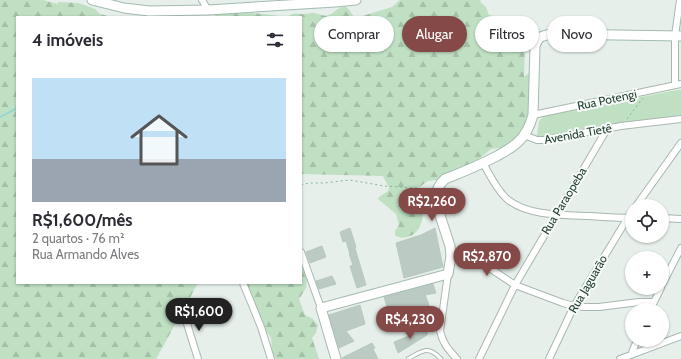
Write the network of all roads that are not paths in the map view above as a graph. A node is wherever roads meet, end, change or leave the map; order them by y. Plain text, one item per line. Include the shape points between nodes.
1 (92, 0) edge
2 (202, 0) edge
3 (356, 0) edge
4 (680, 0) edge
5 (335, 1) edge
6 (267, 3) edge
7 (208, 10) junction
8 (678, 36) edge
9 (678, 85) edge
10 (533, 115) junction
11 (681, 119) edge
12 (607, 129) junction
13 (524, 135) junction
14 (681, 143) edge
15 (483, 163) junction
16 (641, 199) edge
17 (556, 215) junction
18 (625, 218) edge
19 (669, 218) edge
20 (681, 218) edge
21 (625, 226) edge
22 (681, 248) edge
23 (302, 255) edge
24 (451, 256) junction
25 (669, 271) edge
26 (448, 274) junction
27 (243, 284) edge
28 (514, 285) junction
29 (657, 295) edge
30 (654, 302) joint
31 (574, 306) junction
32 (321, 308) junction
33 (183, 311) dead end
34 (681, 336) edge
35 (634, 347) edge
36 (631, 355) junction
37 (198, 359) edge
38 (271, 359) edge
39 (336, 359) edge
40 (408, 359) edge
41 (441, 359) edge
42 (457, 359) edge
43 (479, 359) edge
44 (549, 359) edge
45 (620, 359) edge

1 - 7 street via 149,11
2 - 7 street
3 - 5 street
4 - 8 street
5 - 6 street
6 - 7 street
8 - 9 street
8 - 10 street via 544,35 536,41 535,46
9 - 10 street, Rua Potengi
10 - 13 street
11 - 12 street, Avenida Tietê
12 - 13 street, Avenida Tietê via 544,140
12 - 17 street, Rua Paraopeba
13 - 15 street via 509,149
14 - 16 street
15 - 17 street via 508,199 532,211
15 - 24 street via 445,179 437,189 436,203
17 - 18 street
17 - 28 street, Rua Paraopeba
19 - 20 street
21 - 31 street, Rua Jaguarão
22 - 25 street
23 - 32 street
24 - 26 street
24 - 28 street via 460,253 470,255
26 - 32 street
26 - 42 street via 440,331 446,346
27 - 38 street via 261,326
28 - 31 street
28 - 43 street, Rua Paraopeba
29 - 30 street
30 - 31 street via 599,307
31 - 44 street, Rua Jaguarão
32 - 39 street
33 - 37 street
34 - 36 street
35 - 36 street
36 - 45 street
40 - 41 lane via 427,350

